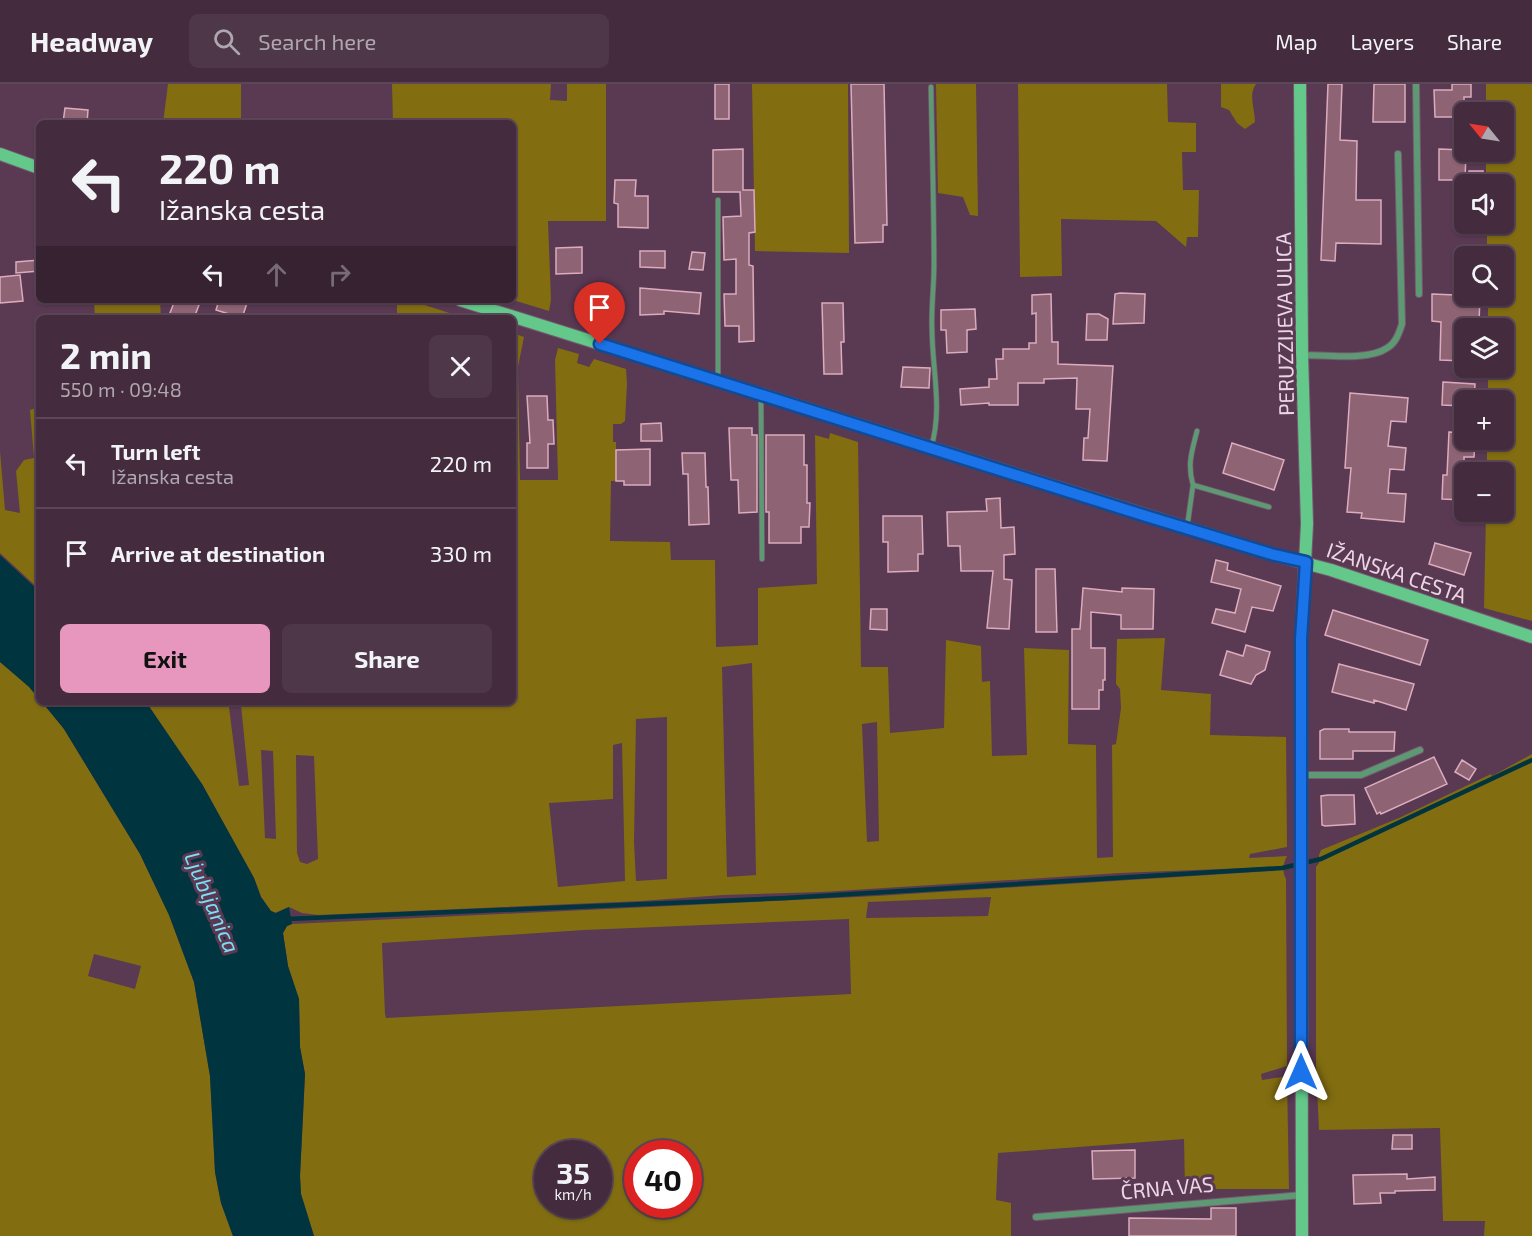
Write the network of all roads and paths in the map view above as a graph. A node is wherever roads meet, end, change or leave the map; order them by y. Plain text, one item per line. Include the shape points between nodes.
1 (1300, 84) edge
2 (1416, 84) edge
3 (931, 87) dead end
4 (0, 154) edge
5 (1398, 154) dead end
6 (36, 167) edge
7 (718, 200) dead end
8 (1419, 294) dead end
9 (470, 303) edge
10 (508, 315) edge
11 (516, 318) edge
12 (1302, 355) junction
13 (718, 381) junction
14 (761, 395) junction
15 (1197, 431) dead end
16 (931, 448) junction
17 (1193, 485) junction
18 (1269, 507) dead end
19 (1187, 528) junction
20 (762, 559) dead end
21 (1306, 562) junction
22 (1532, 637) edge
23 (1420, 750) dead end
24 (1301, 775) junction
25 (1302, 1195) junction
26 (1036, 1217) dead end
27 (1302, 1236) edge

1 - 12 street, PERUZZIJEVA ULICA
2 - 8 street
3 - 16 lane via 932,353 937,381
4 - 6 street
5 - 12 street via 1402,324 1396,340 1374,355
7 - 13 lane
9 - 10 street, IŽANSKA CESTA
11 - 13 street, IŽANSKA CESTA
12 - 21 street, PERUZZIJEVA ULICA
13 - 14 street, IŽANSKA CESTA
14 - 16 street, IŽANSKA CESTA
14 - 20 lane
15 - 17 lane via 1189,471
16 - 19 street, IŽANSKA CESTA
17 - 18 lane
17 - 19 lane
19 - 21 street, IŽANSKA CESTA
21 - 22 street, IŽANSKA CESTA
21 - 24 street via 1301,639
23 - 24 street via 1361,775
24 - 25 street
25 - 26 street, ČRNA VAS
25 - 27 street

